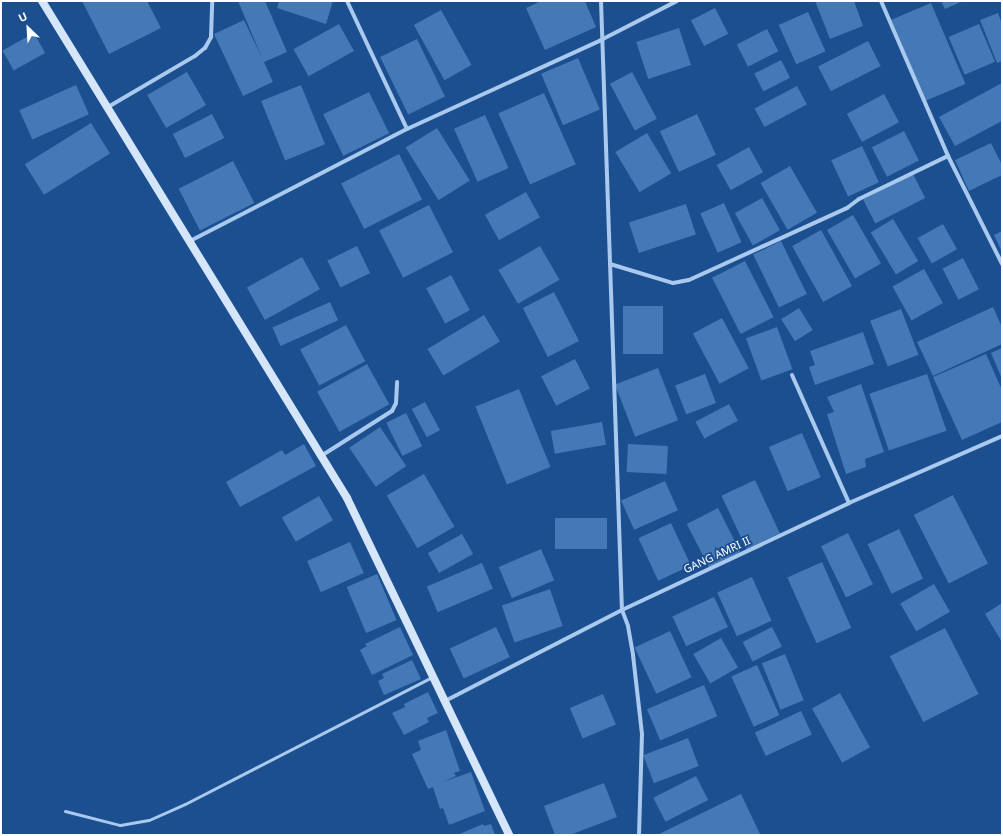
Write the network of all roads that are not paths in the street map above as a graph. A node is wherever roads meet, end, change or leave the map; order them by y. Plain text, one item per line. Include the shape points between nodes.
1 (42, 1) edge
2 (212, 1) edge
3 (347, 1) edge
4 (600, 1) edge
5 (677, 1) edge
6 (881, 1) edge
7 (601, 40) junction
8 (108, 107) junction
9 (407, 129) junction
10 (948, 156) junction
11 (190, 242) junction
12 (610, 264) junction
13 (1002, 264) edge
14 (792, 375) dead end
15 (397, 382) dead end
16 (1002, 436) edge
17 (321, 456) junction
18 (849, 503) junction
19 (622, 610) junction
20 (432, 677) junction
21 (444, 700) junction
22 (65, 811) dead end
23 (509, 835) edge
24 (639, 835) edge

1 - 8 main road
2 - 8 street via 211,37 204,48 195,56
3 - 9 street
4 - 7 street
5 - 7 street
6 - 10 street
7 - 9 street
7 - 12 street
8 - 11 main road
9 - 11 street
10 - 12 street via 859,199 847,208 689,280 673,283
10 - 13 street
11 - 17 main road
12 - 19 street
14 - 18 street
15 - 17 street via 396,402 392,411
16 - 18 street, GANG AMRI II
17 - 20 main road via 347,498
18 - 19 street, GANG AMRI II
19 - 21 street, GANG AMRI II
19 - 24 street via 628,626 633,655 642,734
20 - 21 main road
20 - 22 lane via 149,820 120,825
21 - 23 main road

